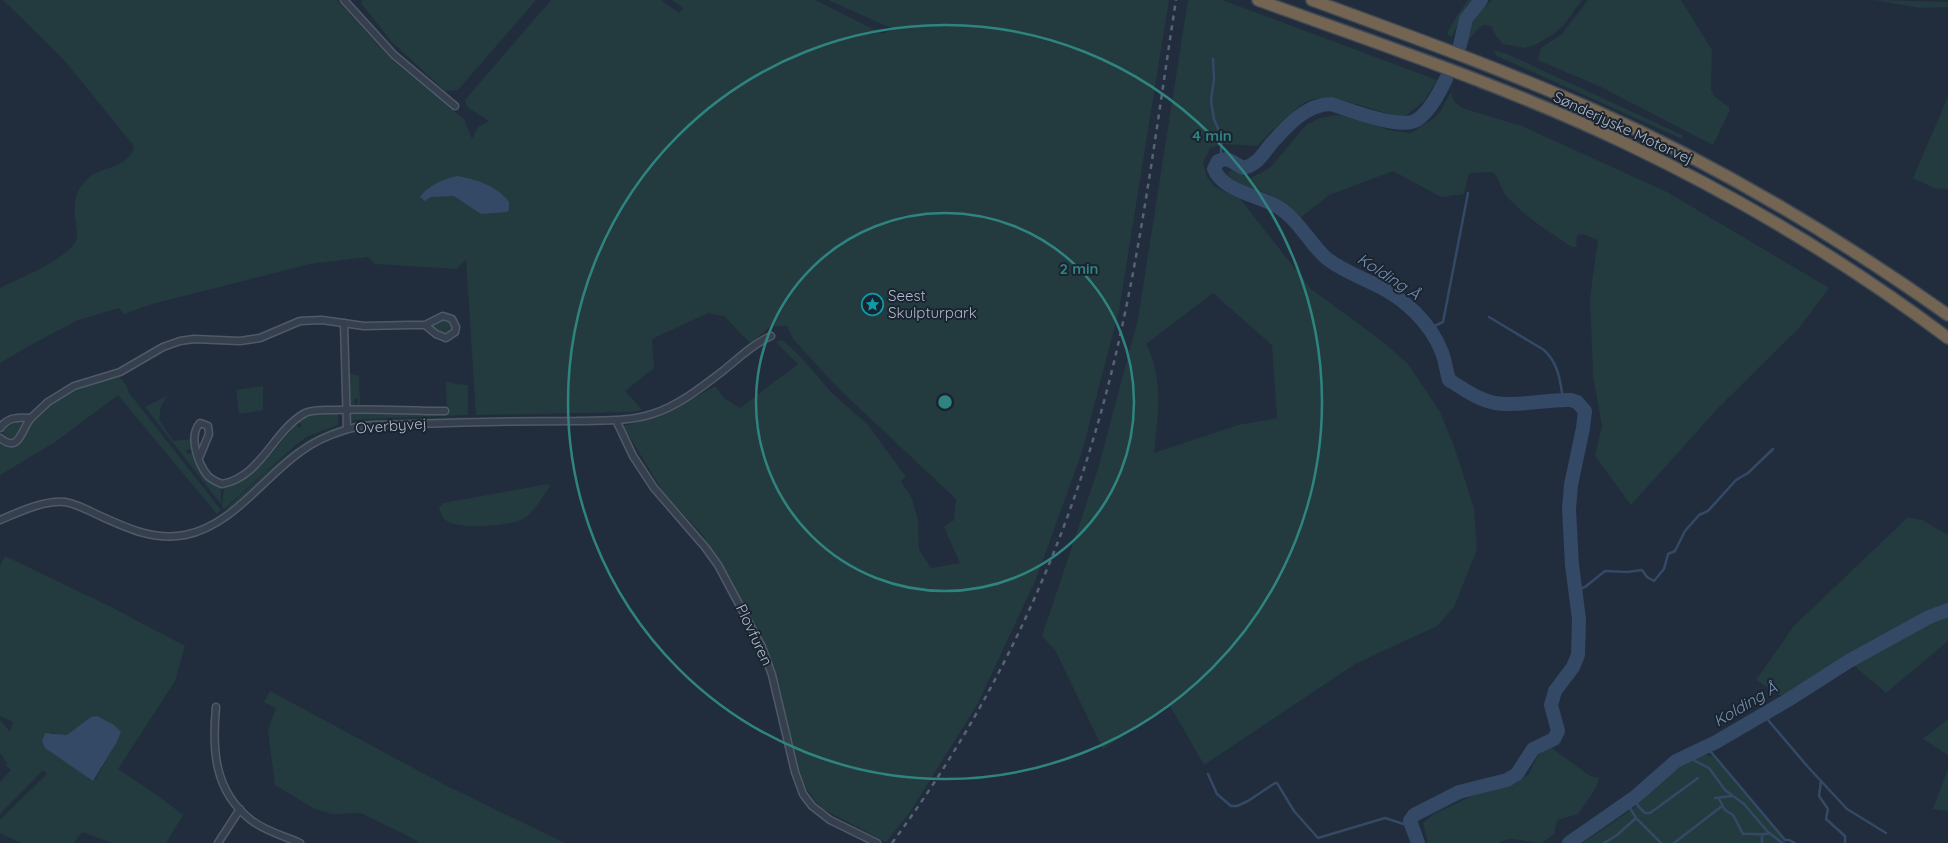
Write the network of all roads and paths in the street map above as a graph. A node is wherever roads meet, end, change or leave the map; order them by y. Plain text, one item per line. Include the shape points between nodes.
1 (344, 0) edge
2 (1258, 0) edge
3 (1312, 0) edge
4 (455, 106) dead end
5 (1948, 315) edge
6 (344, 323) junction
7 (425, 325) junction
8 (771, 336) dead end
9 (1948, 338) edge
10 (347, 409) junction
11 (445, 411) dead end
12 (30, 418) junction
13 (616, 420) junction
14 (0, 428) edge
15 (347, 430) junction
16 (0, 438) edge
17 (199, 458) junction
18 (0, 520) edge
19 (216, 707) dead end
20 (240, 809) junction
21 (218, 843) edge
22 (300, 843) edge
23 (878, 843) edge

1 - 4 street via 394,55
2 - 9 highway, Sønderjyske Motorvej via 1545,108 1627,144 1750,208 1830,255
3 - 5 highway, Sønderjyske Motorvej via 1505,72 1595,110 1704,163 1803,218 1884,269
6 - 7 street via 364,326
6 - 10 street
6 - 12 street via 300,321 260,338 180,341 120,372 74,386
7 - 7 street via 443,316 452,319 456,327 455,332 446,338
8 - 13 street, Overbyvej via 702,387 665,409 646,416
10 - 11 street
10 - 15 street
10 - 17 street via 306,412 294,420 254,466 231,482 222,484 214,481
12 - 14 street via 12,418
12 - 16 street via 14,444
13 - 15 street, Overbyvej via 471,422 367,426
13 - 23 street, Plovfuren via 633,456 654,488 718,565 762,647 772,675 794,772 803,794 830,820
15 - 18 street, Overbyvej via 313,443 227,515 186,534 141,533 63,502 45,504
17 - 17 street via 195,435 200,424 208,426 209,434
19 - 20 street via 216,764 229,796
20 - 21 street
20 - 22 street via 258,824

